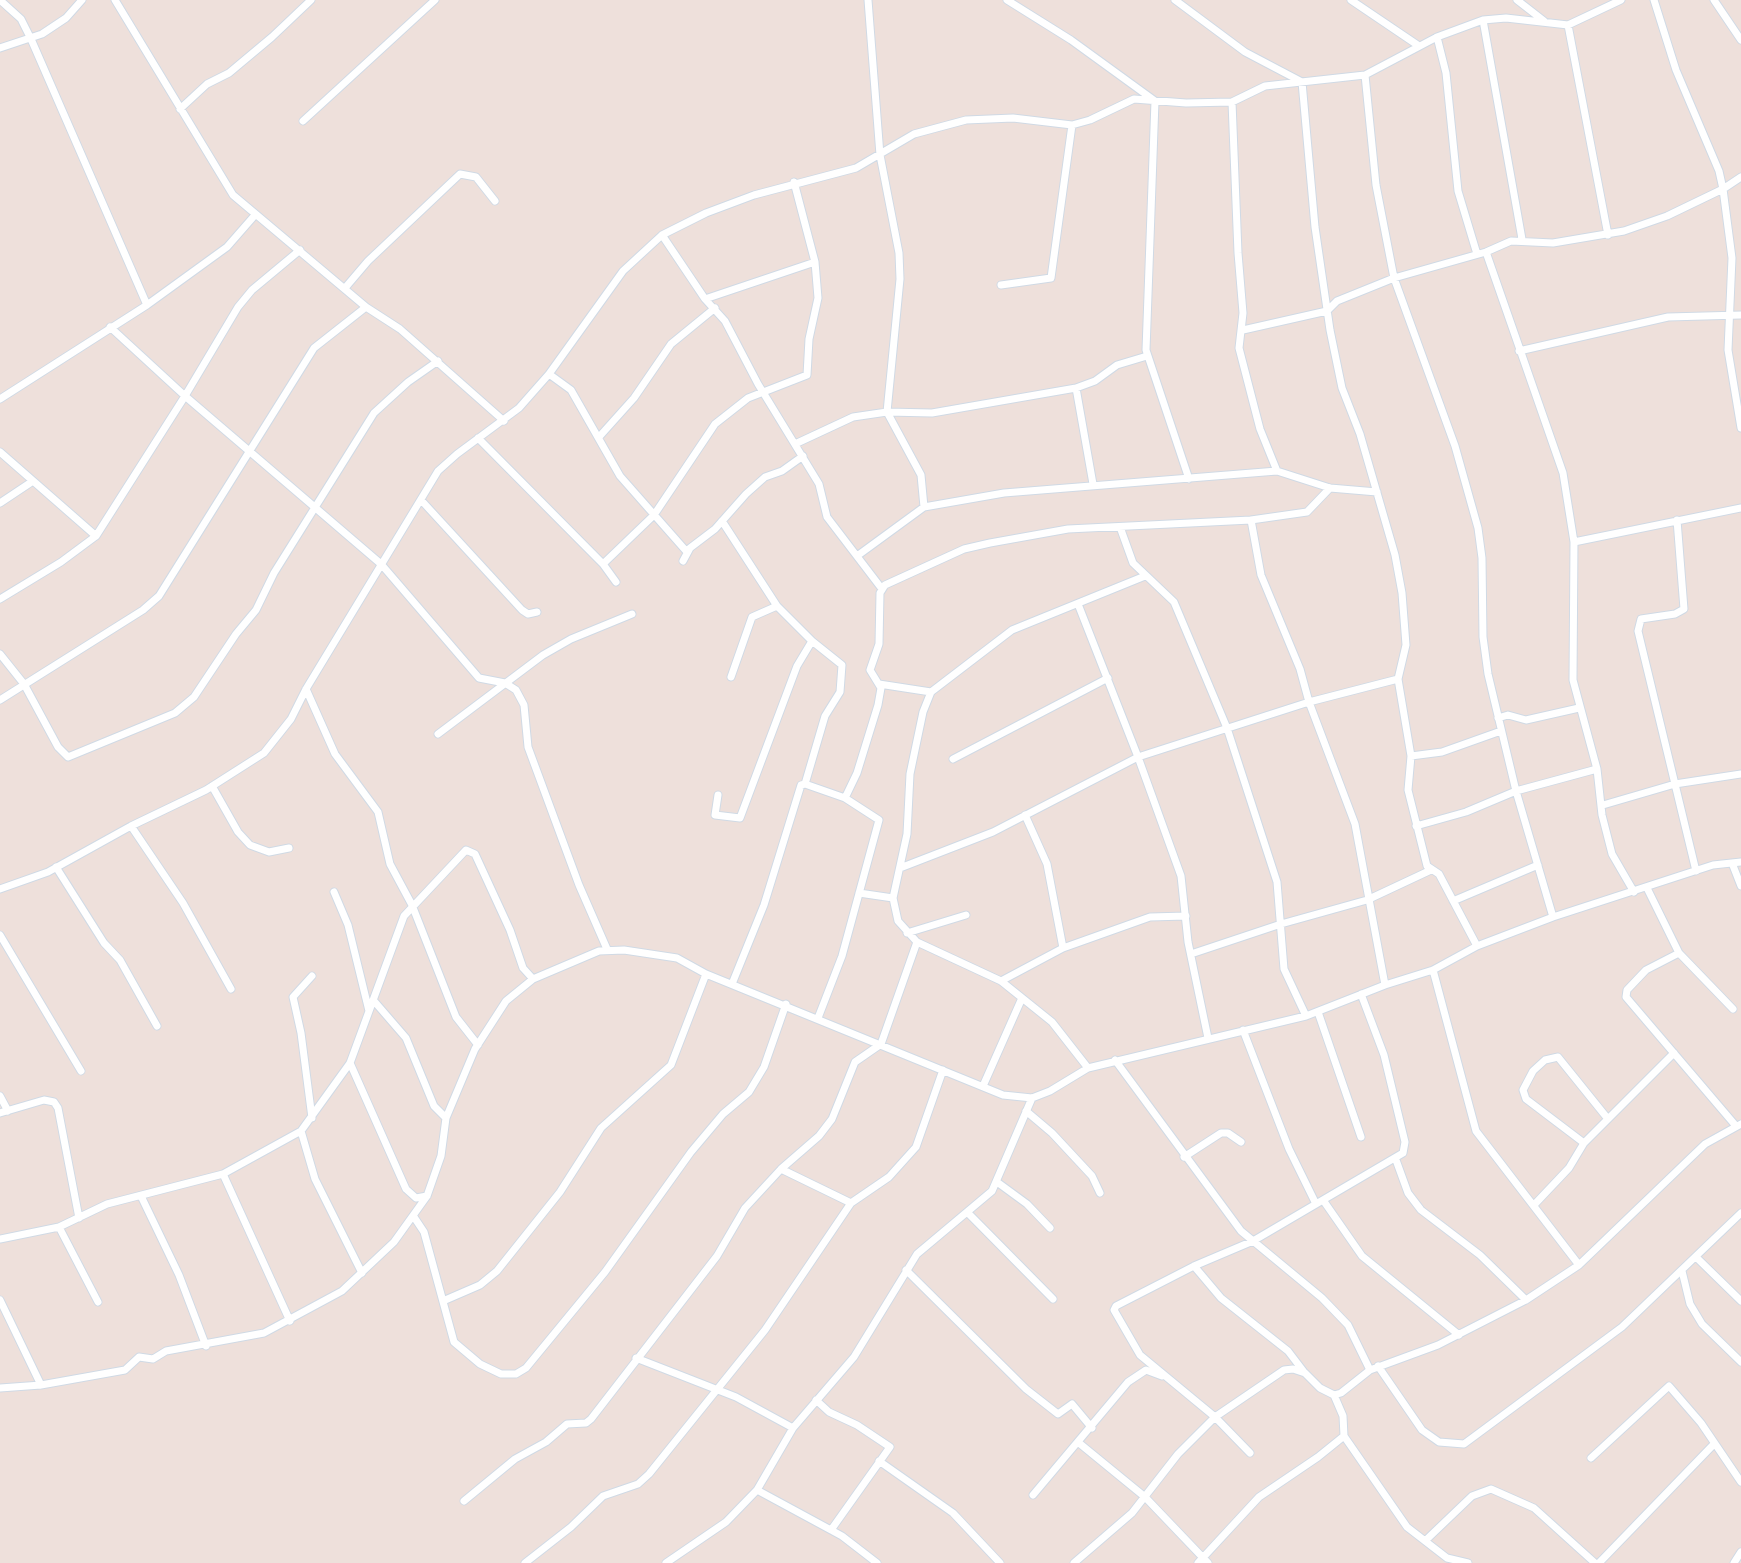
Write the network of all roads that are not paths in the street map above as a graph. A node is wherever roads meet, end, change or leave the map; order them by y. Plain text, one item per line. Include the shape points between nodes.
1 (0, 0) edge
2 (82, 0) edge
3 (115, 0) edge
4 (435, 0) edge
5 (868, 0) edge
6 (1007, 0) edge
7 (1175, 0) edge
8 (1351, 0) edge
9 (1517, 0) edge
10 (1621, 0) edge
11 (1654, 0) edge
12 (1714, 0) edge
13 (309, 1) edge
14 (1483, 20) junction
15 (1545, 22) junction
16 (1568, 25) junction
17 (1437, 37) junction
18 (31, 39) junction
19 (1741, 40) edge
20 (1419, 46) junction
21 (0, 48) edge
22 (1365, 75) junction
23 (1302, 82) junction
24 (1155, 101) junction
25 (1232, 102) junction
26 (180, 109) junction
27 (303, 121) dead end
28 (1072, 125) junction
29 (880, 155) junction
30 (1741, 177) edge
31 (794, 182) junction
32 (1723, 189) junction
33 (495, 201) dead end
34 (255, 215) junction
35 (1608, 235) junction
36 (662, 236) junction
37 (1522, 239) junction
38 (300, 250) junction
39 (1481, 253) junction
40 (815, 261) junction
41 (1394, 278) junction
42 (1001, 285) dead end
43 (345, 288) junction
44 (705, 299) junction
45 (147, 305) junction
46 (366, 307) junction
47 (715, 308) junction
48 (1327, 311) junction
49 (1730, 313) junction
50 (1741, 315) edge
51 (110, 327) junction
52 (1243, 330) junction
53 (1519, 351) junction
54 (1147, 356) junction
55 (438, 361) junction
56 (549, 374) junction
57 (1076, 388) junction
58 (763, 393) junction
59 (2, 395) edge
60 (185, 396) junction
61 (887, 412) junction
62 (504, 421) junction
63 (1741, 428) edge
64 (598, 437) junction
65 (478, 438) junction
66 (795, 444) junction
67 (0, 452) edge
68 (249, 454) junction
69 (803, 456) junction
70 (1277, 471) junction
71 (1189, 479) junction
72 (33, 481) junction
73 (1093, 484) junction
74 (1330, 488) junction
75 (1377, 492) junction
76 (421, 500) junction
77 (0, 503) edge
78 (924, 507) junction
79 (1741, 508) edge
80 (315, 510) junction
81 (654, 515) junction
82 (1251, 520) junction
83 (1677, 520) junction
84 (722, 521) junction
85 (1120, 527) junction
86 (96, 536) junction
87 (1574, 542) junction
88 (687, 552) junction
89 (857, 556) junction
90 (683, 561) dead end
91 (381, 564) junction
92 (603, 564) junction
93 (1145, 576) junction
94 (616, 582) dead end
95 (882, 589) junction
96 (0, 599) edge
97 (1078, 604) junction
98 (777, 606) junction
99 (537, 612) dead end
100 (632, 614) dead end
101 (812, 641) junction
102 (0, 654) edge
103 (731, 677) dead end
104 (1108, 678) junction
105 (1398, 678) junction
106 (505, 683) junction
107 (24, 684) junction
108 (879, 684) junction
109 (306, 689) junction
110 (931, 692) junction
111 (0, 700) edge
112 (1309, 702) junction
113 (1579, 708) junction
114 (1498, 718) junction
115 (1227, 728) junction
116 (1501, 731) junction
117 (438, 734) dead end
118 (1411, 755) junction
119 (1138, 757) junction
120 (953, 759) dead end
121 (1597, 769) junction
122 (1741, 774) edge
123 (805, 783) junction
124 (1675, 784) junction
125 (212, 786) junction
126 (1516, 791) junction
127 (718, 795) dead end
128 (845, 798) junction
129 (1603, 805) junction
130 (1025, 815) junction
131 (131, 825) junction
132 (1416, 826) junction
133 (289, 848) dead end
134 (1741, 862) edge
135 (1732, 863) junction
136 (1538, 865) junction
137 (57, 867) junction
138 (900, 868) junction
139 (1431, 870) junction
140 (1696, 871) junction
141 (1741, 886) edge
142 (1647, 888) junction
143 (0, 889) edge
144 (334, 891) dead end
145 (859, 892) junction
146 (1634, 892) junction
147 (893, 898) junction
148 (1367, 900) junction
149 (1453, 901) junction
150 (412, 905) junction
151 (966, 915) dead end
152 (1186, 916) junction
153 (1553, 917) junction
154 (1281, 923) junction
155 (907, 933) junction
156 (0, 935) edge
157 (917, 942) junction
158 (1476, 946) junction
159 (1063, 948) junction
160 (607, 949) junction
161 (1679, 953) junction
162 (1191, 954) junction
163 (1433, 970) junction
164 (706, 974) junction
165 (312, 976) dead end
166 (533, 979) junction
167 (1001, 981) junction
168 (732, 984) junction
169 (1385, 985) junction
170 (231, 989) dead end
171 (1361, 994) junction
172 (1022, 998) junction
173 (374, 1001) junction
174 (786, 1004) junction
175 (1733, 1009) dead end
176 (369, 1012) junction
177 (1318, 1012) junction
178 (1306, 1016) junction
179 (818, 1018) junction
180 (157, 1026) dead end
181 (1243, 1030) junction
182 (1208, 1038) junction
183 (881, 1044) junction
184 (478, 1045) junction
185 (1674, 1053) junction
186 (1115, 1060) junction
187 (350, 1063) junction
188 (1088, 1068) junction
189 (943, 1070) junction
190 (82, 1072) dead end
191 (983, 1086) junction
192 (0, 1096) edge
193 (1032, 1098) junction
194 (1026, 1111) junction
195 (4, 1112) edge
196 (446, 1118) junction
197 (312, 1119) junction
198 (1608, 1119) junction
199 (1738, 1125) edge
200 (301, 1131) junction
201 (1361, 1137) dead end
202 (1241, 1142) dead end
203 (1584, 1143) junction
204 (1184, 1157) junction
205 (1396, 1160) junction
206 (781, 1169) junction
207 (223, 1174) junction
208 (997, 1182) junction
209 (1100, 1193) dead end
210 (141, 1196) junction
211 (428, 1196) junction
212 (1319, 1202) junction
213 (851, 1203) junction
214 (1534, 1205) junction
215 (968, 1213) junction
216 (1741, 1213) edge
217 (79, 1217) junction
218 (414, 1217) junction
219 (59, 1227) junction
220 (1050, 1228) dead end
221 (0, 1239) edge
222 (1253, 1241) junction
223 (1696, 1257) junction
224 (1578, 1265) junction
225 (1194, 1266) junction
226 (906, 1270) junction
227 (1682, 1271) junction
228 (362, 1273) junction
229 (1053, 1298) dead end
230 (0, 1300) edge
231 (1526, 1300) junction
232 (443, 1301) junction
233 (1741, 1301) edge
234 (98, 1303) dead end
235 (290, 1321) junction
236 (1459, 1335) junction
237 (206, 1346) junction
238 (636, 1358) junction
239 (1741, 1362) edge
240 (1374, 1368) junction
241 (1305, 1373) junction
242 (1163, 1376) junction
243 (41, 1385) junction
244 (0, 1388) edge
245 (714, 1391) junction
246 (1334, 1395) junction
247 (816, 1400) junction
248 (1215, 1417) junction
249 (793, 1428) junction
250 (1092, 1428) junction
251 (1344, 1436) junction
252 (1079, 1443) junction
253 (1714, 1444) junction
254 (1250, 1453) dead end
255 (1591, 1458) dead end
256 (880, 1461) junction
257 (1741, 1482) edge
258 (757, 1490) junction
259 (1033, 1495) dead end
260 (1145, 1497) junction
261 (464, 1501) dead end
262 (831, 1530) junction
263 (1426, 1540) junction
264 (1741, 1552) edge
265 (1203, 1561) edge
266 (525, 1563) edge
267 (667, 1563) edge
268 (877, 1563) edge
269 (1000, 1563) edge
270 (1074, 1563) edge
271 (1468, 1563) edge
272 (1597, 1563) edge
273 (1734, 1563) edge

1 - 18 street via 21,19
2 - 18 street via 57,25
3 - 26 street
4 - 27 street
5 - 29 street
6 - 24 street
7 - 23 street via 1245,52
8 - 20 street
9 - 15 street
10 - 16 street
11 - 32 street via 1676,71
12 - 19 street
13 - 26 street via 240,64 207,84
14 - 15 street
14 - 17 street
14 - 37 street
15 - 16 street
16 - 35 street
17 - 20 street
17 - 39 street via 1446,73 1458,191
18 - 21 street
18 - 45 street
20 - 22 street
22 - 23 street
22 - 41 street via 1376,185
23 - 25 street via 1265,86
23 - 48 street
24 - 25 street
24 - 28 street via 1133,99
24 - 54 street
25 - 52 street
26 - 34 street via 223,182
28 - 29 street via 1013,118 966,120 914,134
28 - 42 street via 1051,278
29 - 31 street via 856,168
29 - 61 street via 899,266
30 - 32 street
31 - 36 street via 706,213
31 - 40 street
32 - 35 street via 1667,216
32 - 49 street via 1732,258
33 - 43 street via 476,177 460,174
34 - 38 street
34 - 45 street via 227,247
35 - 37 street via 1553,243
36 - 44 street
36 - 56 street via 623,271
37 - 39 street
38 - 43 street
38 - 60 street via 238,307
39 - 41 street
39 - 53 street
40 - 44 street
40 - 58 street via 818,298 807,375
41 - 48 street via 1337,302
41 - 114 street via 1455,446 1478,528 1483,637
43 - 46 street
44 - 47 street
45 - 51 street
46 - 55 street
46 - 68 street via 314,348
47 - 58 street
47 - 64 street via 678,336 634,398
48 - 52 street
48 - 75 street via 1342,388
49 - 50 street
49 - 53 street via 1648,320
49 - 63 street via 1728,350
51 - 59 street
51 - 60 street
52 - 70 street via 1240,357
53 - 87 street via 1557,452
54 - 57 street via 1117,365
54 - 71 street
55 - 62 street
55 - 80 street via 374,413
56 - 62 street
56 - 64 street via 571,390
57 - 61 street via 932,413
57 - 73 street
58 - 66 street
58 - 81 street via 748,398 715,424
60 - 68 street
60 - 86 street
61 - 66 street via 842,420
61 - 78 street via 921,475
62 - 65 street
64 - 81 street via 620,476
65 - 76 street via 438,471
65 - 92 street
66 - 69 street
67 - 72 street
68 - 80 street
68 - 107 street via 159,596
69 - 84 street via 765,477
69 - 89 street via 822,489 827,517
70 - 71 street
70 - 74 street
71 - 73 street
72 - 77 street
72 - 86 street
73 - 78 street
74 - 75 street
74 - 82 street via 1307,512
75 - 105 street via 1395,555 1405,618 1406,645
76 - 91 street
76 - 99 street via 522,610
78 - 89 street
79 - 83 street
80 - 91 street
80 - 107 street via 256,610 194,697 175,713 68,757
81 - 88 street
81 - 92 street
82 - 85 street
82 - 112 street via 1261,575
83 - 87 street
83 - 124 street via 1684,609 1638,622
84 - 88 street
84 - 98 street
85 - 93 street via 1133,564
85 - 95 street via 1068,529 964,549
86 - 96 street
87 - 113 street via 1573,680
88 - 90 street
89 - 95 street
91 - 106 street via 474,673 486,682
91 - 109 street
92 - 94 street
93 - 97 street
93 - 115 street via 1174,602
95 - 108 street via 879,644 870,670
97 - 104 street
97 - 110 street via 1012,630
98 - 101 street
98 - 103 street via 752,617
100 - 106 street via 571,639
101 - 123 street via 838,661 842,676
101 - 127 street via 797,666 740,818 715,815
102 - 107 street
104 - 119 street
104 - 120 street
105 - 112 street
105 - 118 street
106 - 117 street
106 - 160 street via 516,690 524,705 528,747
107 - 111 street
108 - 110 street
108 - 128 street via 875,719
109 - 125 street via 291,719 264,753
109 - 150 street via 335,754 378,812 390,864
110 - 138 street via 910,774
112 - 115 street
112 - 148 street via 1355,824
113 - 114 street via 1526,720 1508,715
113 - 121 street
114 - 116 street
115 - 119 street
115 - 154 street via 1277,883
116 - 118 street via 1443,752
116 - 126 street
118 - 132 street via 1408,790
119 - 130 street
119 - 152 street via 1181,876
121 - 126 street
121 - 129 street
122 - 124 street
123 - 128 street
123 - 168 street
124 - 129 street
124 - 140 street
125 - 131 street
125 - 133 street via 250,845 269,852
126 - 132 street
126 - 136 street
128 - 145 street via 879,820
129 - 146 street via 1612,854
130 - 138 street via 958,848
130 - 159 street via 1047,864
131 - 137 street
131 - 170 street via 183,903
132 - 139 street
134 - 135 street
135 - 140 street
135 - 141 street
136 - 149 street
136 - 153 street
137 - 143 street
137 - 180 street via 104,943 120,960
138 - 147 street
139 - 148 street
139 - 149 street via 1439,874
140 - 142 street
142 - 146 street
142 - 161 street
144 - 176 street via 348,925
145 - 147 street
145 - 179 street via 842,956
146 - 153 street
147 - 155 street via 898,921
148 - 154 street
148 - 169 street
149 - 158 street
150 - 166 street via 462,852 471,851 510,930 523,968
150 - 173 street
150 - 184 street via 456,1017
151 - 155 street
152 - 159 street via 1150,917
152 - 162 street
153 - 158 street
154 - 162 street
154 - 178 street via 1284,969
155 - 157 street
156 - 190 street
157 - 167 street
157 - 183 street
158 - 163 street
159 - 167 street
160 - 164 street via 677,958
160 - 166 street
161 - 175 street
161 - 185 street via 1646,970 1626,997
162 - 182 street
163 - 169 street
163 - 214 street via 1476,1131
164 - 168 street
164 - 232 street via 671,1065 601,1128 559,1192 497,1270 480,1285
165 - 197 street via 293,998
166 - 184 street via 510,996
167 - 172 street
168 - 174 street
169 - 171 street
171 - 177 street
171 - 205 street via 1379,1039 1405,1142 1406,1149
172 - 188 street via 1052,1022
172 - 191 street
173 - 176 street
173 - 196 street via 406,1038 435,1107
174 - 179 street
174 - 232 street via 764,1067 749,1092 691,1152 605,1272 526,1368 516,1374 501,1374 480,1364 454,1342
176 - 187 street
177 - 178 street
177 - 201 street
178 - 181 street
179 - 183 street
181 - 182 street
181 - 212 street via 1289,1149
182 - 186 street
183 - 189 street
183 - 206 street via 855,1062 825,1129
184 - 196 street
185 - 198 street
185 - 199 street
186 - 188 street
186 - 204 street
187 - 197 street
187 - 211 street via 406,1189 416,1198
188 - 193 street
189 - 191 street
189 - 213 street via 916,1147 889,1177
191 - 193 street via 1003,1095
192 - 195 street
193 - 194 street
194 - 208 street
194 - 209 street via 1092,1176
195 - 217 street via 44,1100 54,1102
196 - 211 street via 441,1156
197 - 200 street
198 - 203 street
198 - 203 street via 1558,1057 1545,1060 1533,1071 1523,1090 1526,1099
199 - 224 street via 1705,1144
200 - 207 street
200 - 228 street via 315,1179
202 - 204 street via 1221,1133
203 - 214 street via 1569,1168
204 - 222 street
205 - 212 street
205 - 231 street via 1408,1193 1421,1210 1480,1255
206 - 213 street
206 - 238 street via 738,1217 710,1266
207 - 210 street
207 - 235 street
208 - 215 street
208 - 220 street
210 - 217 street
210 - 237 street
211 - 218 street
212 - 222 street
212 - 236 street via 1362,1256
213 - 245 street via 770,1322
214 - 224 street
215 - 226 street via 917,1254
215 - 229 street
216 - 223 street
217 - 219 street
218 - 228 street
218 - 232 street via 424,1231
219 - 221 street
219 - 234 street
222 - 225 street
222 - 240 street via 1339,1315
223 - 227 street
223 - 233 street
224 - 231 street
225 - 241 street via 1229,1305 1288,1351
225 - 242 street via 1114,1310 1140,1355
226 - 247 street via 854,1357
226 - 250 street via 1026,1389 1058,1413 1072,1404
227 - 239 street via 1690,1304 1702,1324
227 - 240 street via 1622,1327 1464,1444 1439,1442 1422,1430
228 - 235 street via 342,1291
230 - 243 street
231 - 236 street
235 - 237 street via 264,1333
236 - 240 street
237 - 243 street via 166,1351 153,1359 139,1357 125,1370
238 - 245 street
238 - 261 street via 589,1421 567,1424
240 - 246 street
241 - 246 street
241 - 248 street via 1284,1370
242 - 248 street
242 - 250 street via 1146,1370 1128,1382
243 - 244 street
245 - 249 street via 736,1397
245 - 266 street via 640,1483 603,1496
246 - 251 street via 1343,1416
247 - 249 street
247 - 256 street via 829,1412 889,1444
248 - 254 street
248 - 260 street
249 - 258 street
250 - 252 street
251 - 263 street via 1402,1522
251 - 265 street via 1259,1497
252 - 259 street
252 - 260 street
253 - 255 street via 1672,1387 1666,1386
253 - 257 street
253 - 272 street
256 - 262 street
256 - 269 street via 953,1514
258 - 262 street
258 - 267 street via 726,1522
260 - 265 street
260 - 270 street
262 - 268 street
263 - 271 street via 1447,1558
263 - 272 street via 1472,1496 1491,1489 1534,1508
264 - 273 street

